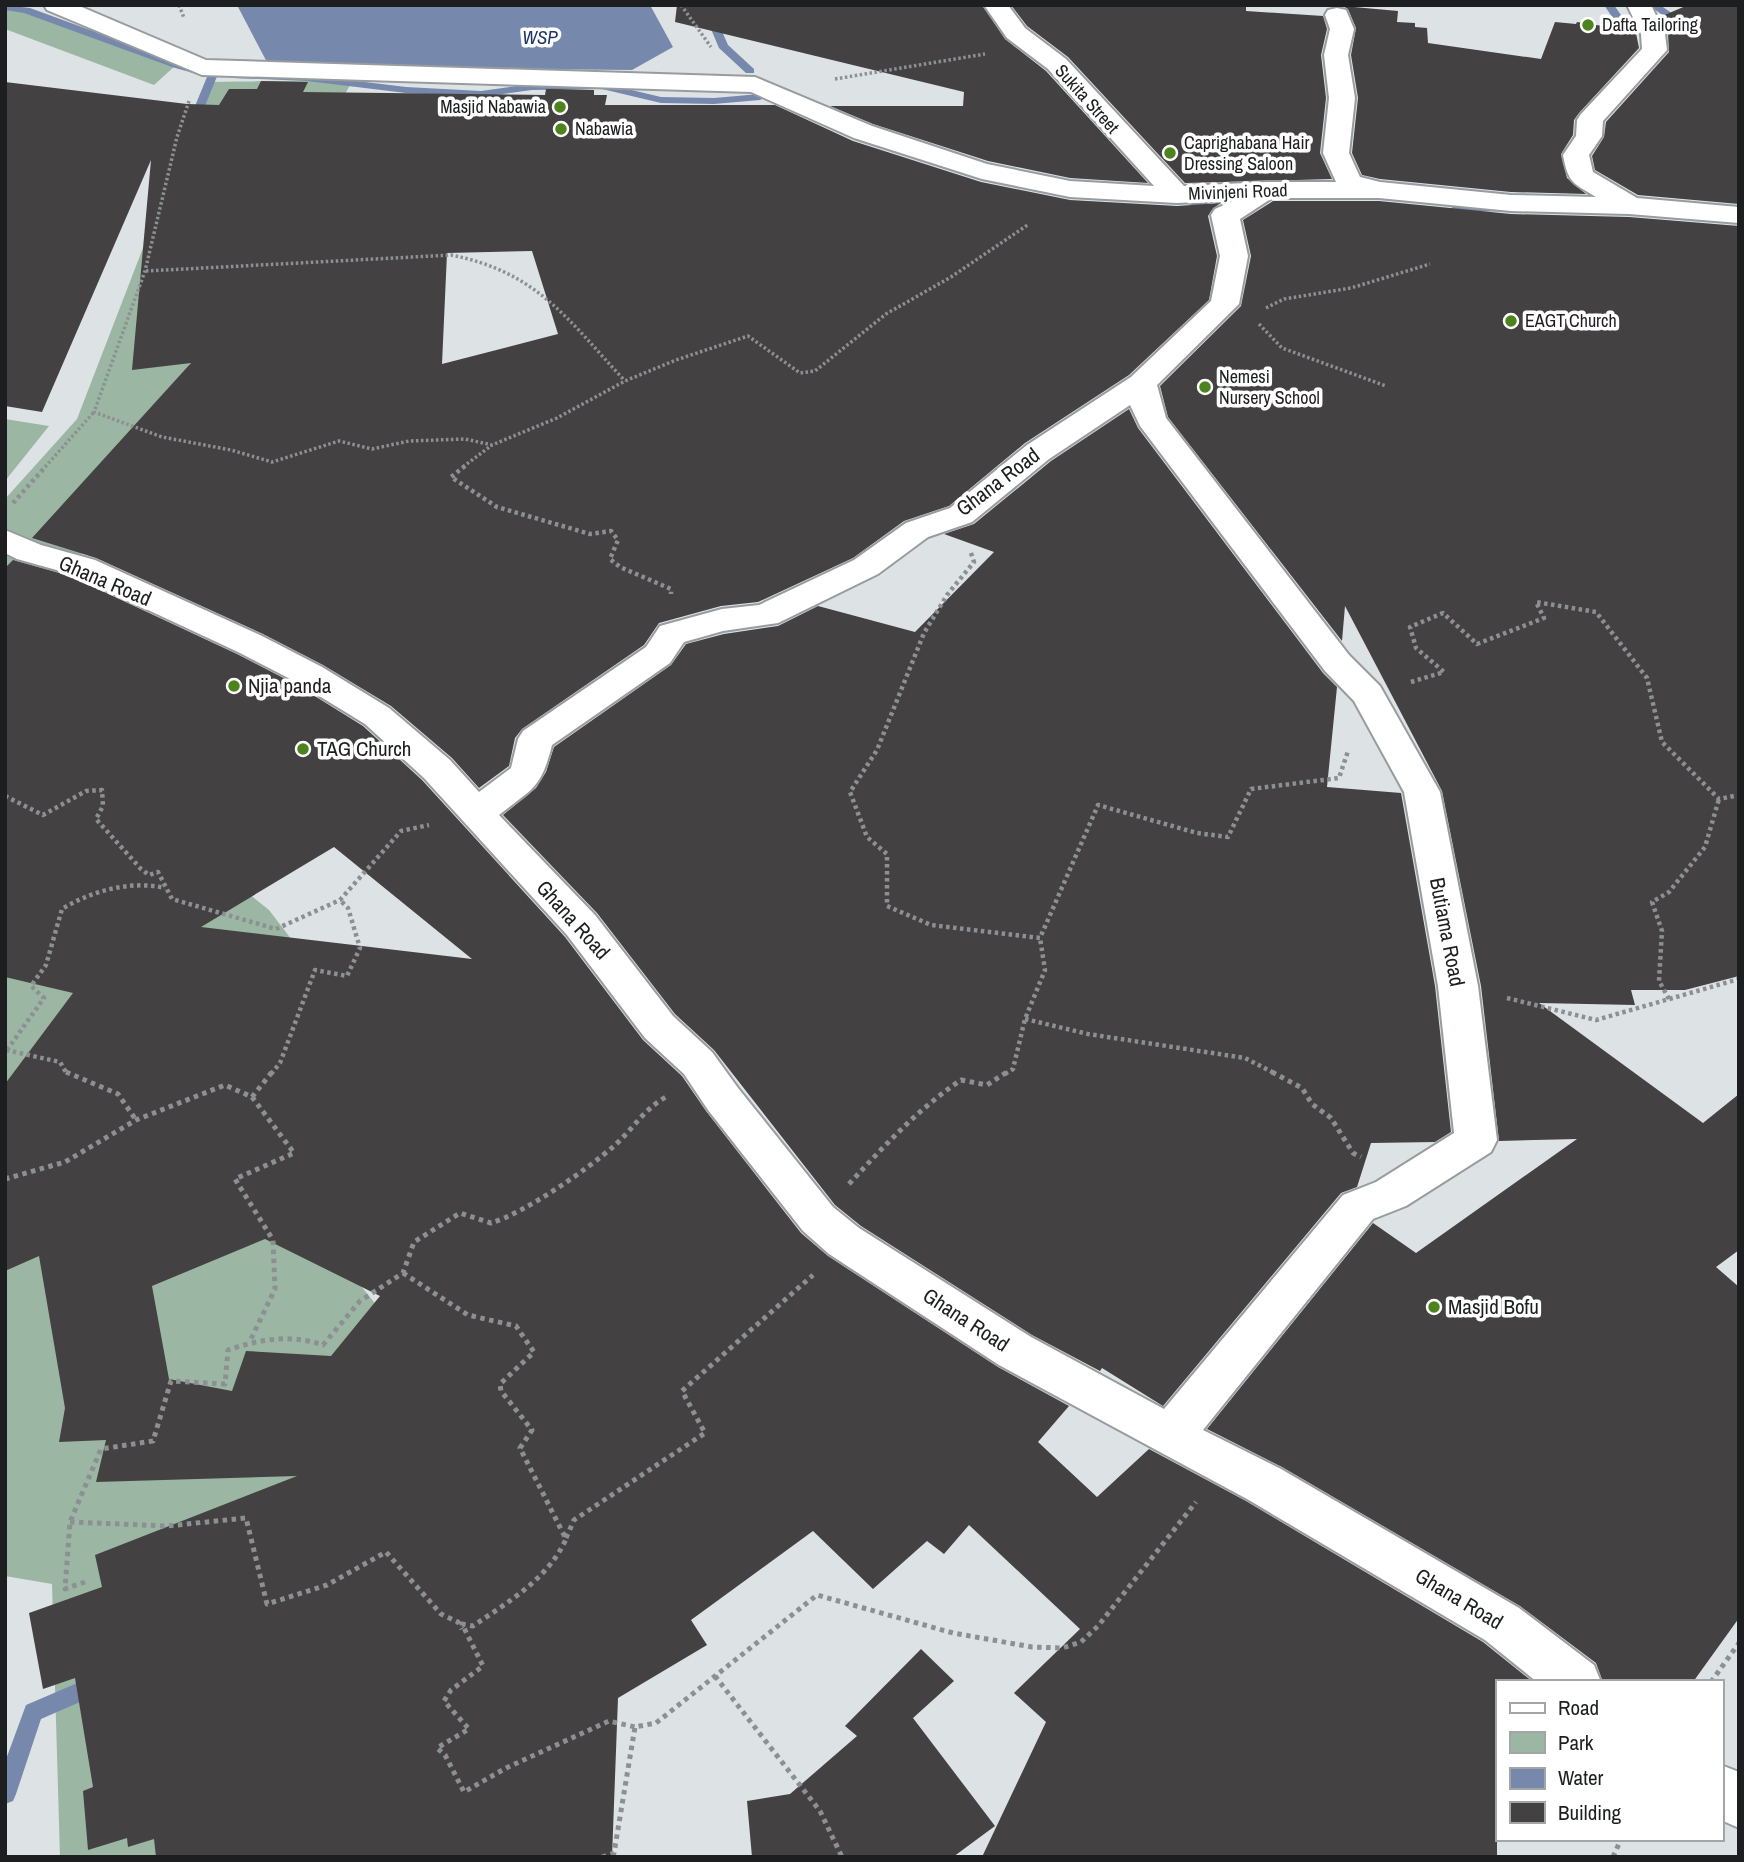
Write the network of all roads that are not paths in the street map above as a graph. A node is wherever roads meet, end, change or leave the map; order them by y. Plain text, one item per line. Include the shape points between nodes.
1 (56, 5) edge
2 (996, 5) edge
3 (1639, 5) edge
4 (1337, 15) dead end
5 (1266, 190) junction
6 (1379, 190) junction
7 (1177, 195) junction
8 (1629, 205) junction
9 (1739, 215) edge
10 (1142, 383) junction
11 (5, 540) edge
12 (477, 813) junction
13 (1170, 1436) junction
14 (1573, 1680) edge
15 (1723, 1791) edge
16 (1739, 1802) edge

1 - 7 street, Mivinjeni Road via 202,67 767,90 863,132 982,171 1070,189
2 - 7 street, Sukita Street via 1016,33 1057,64
3 - 8 street via 1655,50 1590,120 1589,136 1576,155 1580,176
4 - 6 street via 1342,29 1336,55 1342,98 1336,153 1349,182
5 - 6 street, Mivinjeni Road
5 - 7 street, Mivinjeni Road
5 - 10 street, Ghana Road via 1225,215 1239,309
6 - 8 street, Mivinjeni Road via 1511,203
8 - 9 street, Mivinjeni Road
10 - 12 street, Ghana Road via 1038,452 961,514 917,530 866,567 766,615 722,620 672,634 658,655 536,739 527,774
10 - 13 street, Butiama Road via 1151,420 1337,663 1368,694 1422,792 1458,986 1476,1140 1391,1194 1358,1207
11 - 12 street, Ghana Road via 83,568 310,675 377,716 437,769
12 - 13 street, Ghana Road via 581,925 659,1027 698,1063 831,1230 1014,1351
13 - 14 street, Ghana Road via 1264,1484 1502,1624
15 - 16 street

